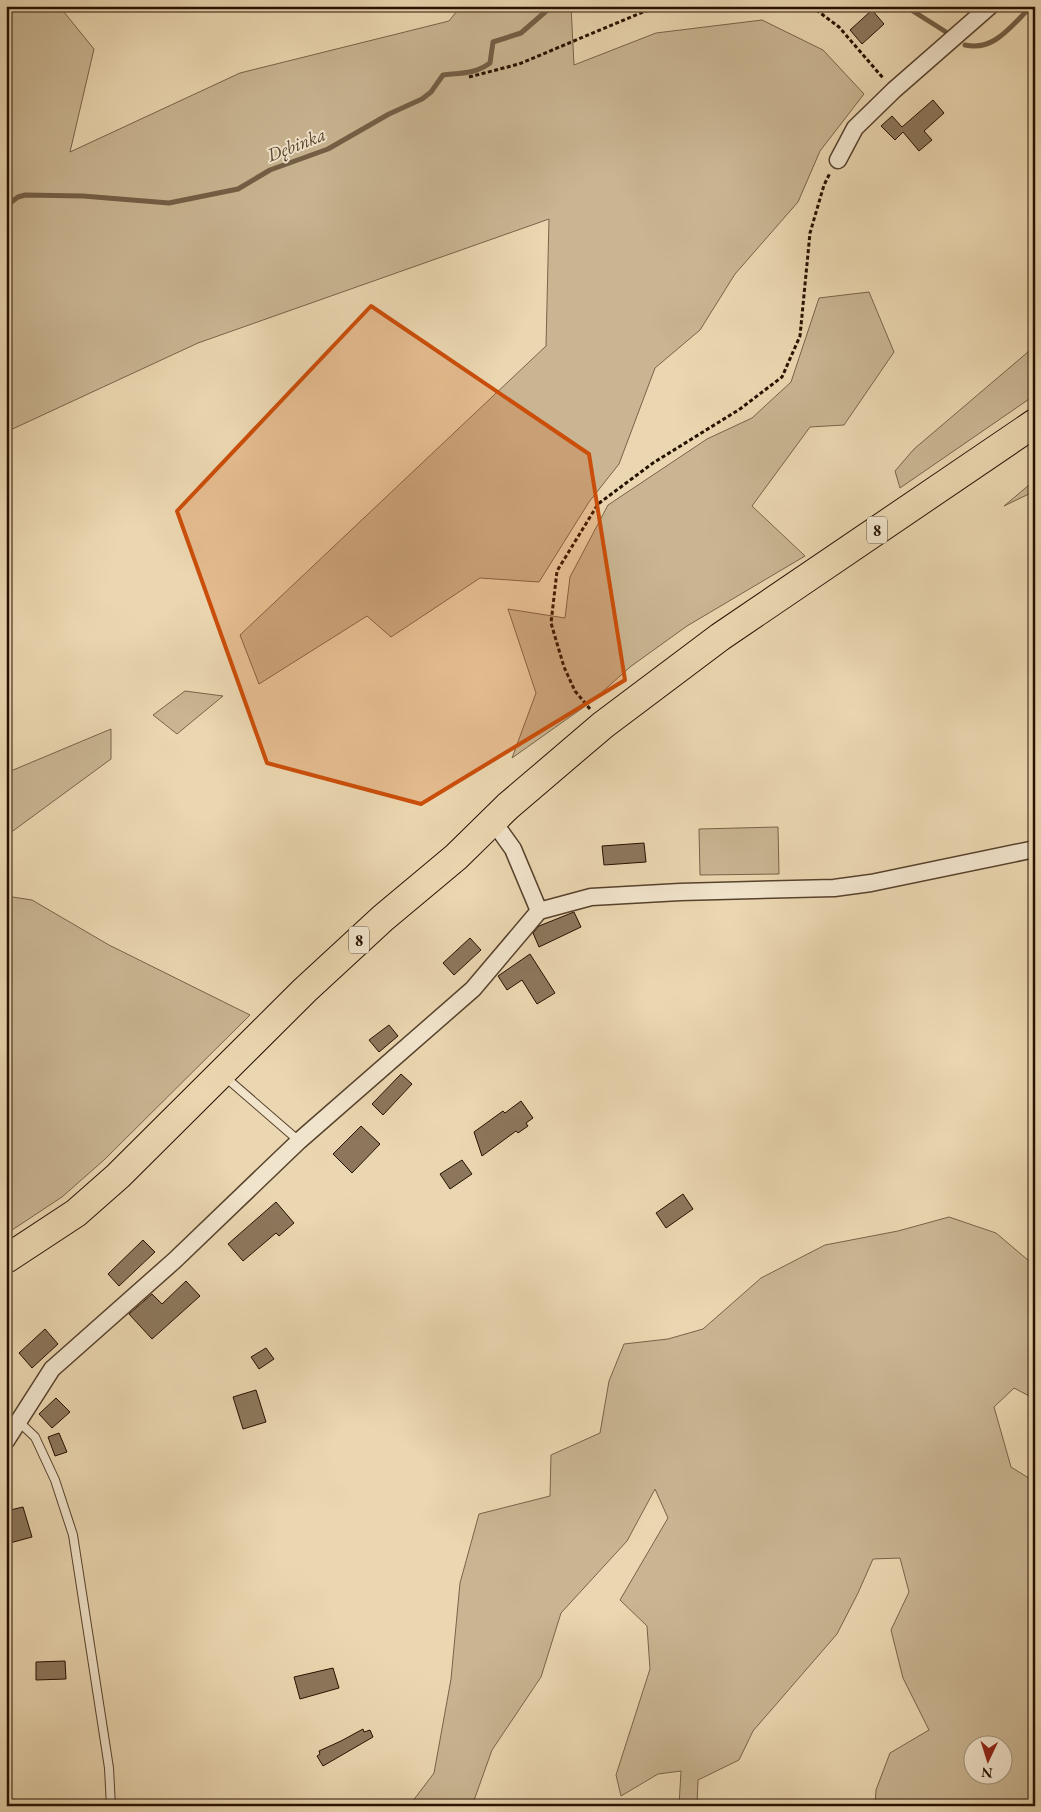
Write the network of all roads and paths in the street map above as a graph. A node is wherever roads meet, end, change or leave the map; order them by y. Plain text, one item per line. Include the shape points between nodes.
1 (666, 6) edge
2 (811, 6) edge
3 (990, 6) edge
4 (469, 78) dead end
5 (894, 90) junction
6 (838, 160) joint
7 (1035, 423) edge
8 (603, 725) junction
9 (493, 821) junction
10 (1035, 849) edge
11 (539, 911) junction
12 (220, 1074) junction
13 (299, 1141) junction
14 (6, 1259) edge
15 (18, 1421) junction
16 (6, 1442) edge
17 (111, 1806) edge

1 - 4 path via 642,12 519,64
2 - 5 path via 839,27
3 - 5 street
5 - 6 street via 855,128
6 - 8 path via 824,185 810,233 800,336 782,377 740,409 653,463 598,504 557,571 552,623 564,667 575,691
7 - 8 highway, 8 via 720,637
8 - 9 highway, 8
9 - 11 street via 513,849
9 - 12 highway, 8 via 456,857 383,918
10 - 11 street via 834,888 591,898
11 - 13 street via 473,988
12 - 13 lane
12 - 14 highway, 8 via 118,1176 76,1213
13 - 15 street via 181,1255 52,1369
15 - 16 street
15 - 17 lane via 35,1437 55,1480 74,1535 109,1768

